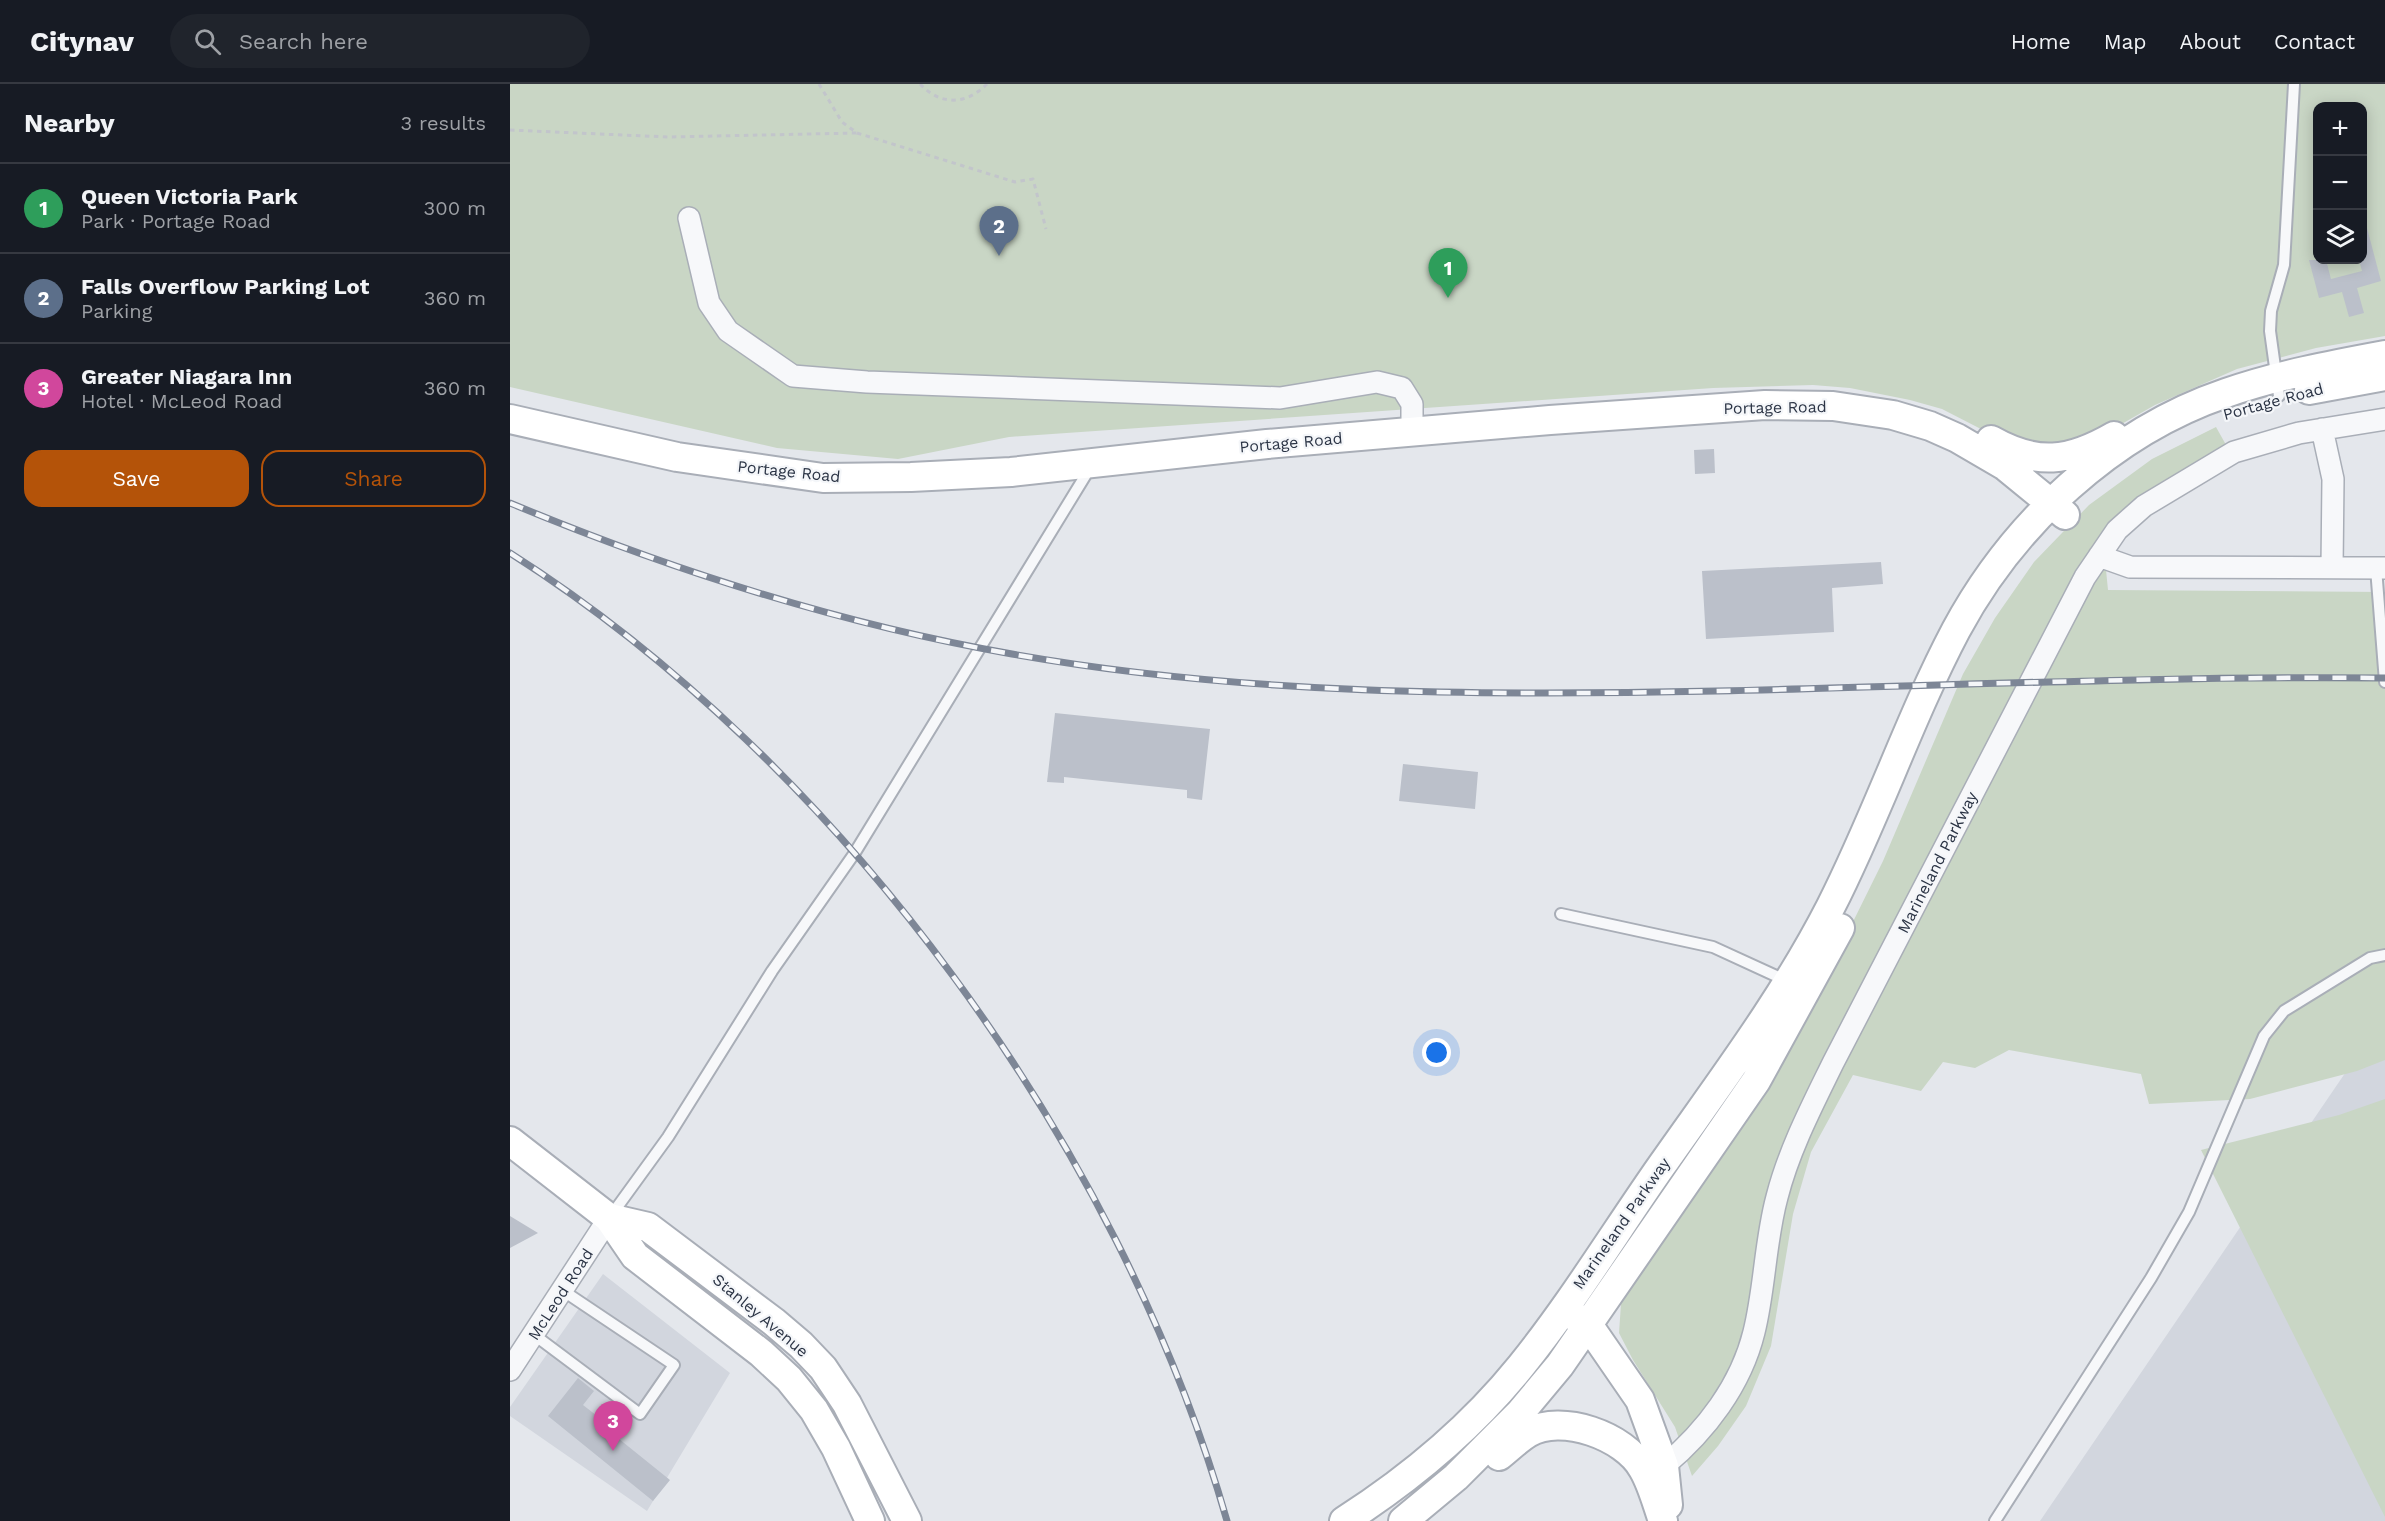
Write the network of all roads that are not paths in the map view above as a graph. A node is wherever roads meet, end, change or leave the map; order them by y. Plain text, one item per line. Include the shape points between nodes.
1 (2294, 84) edge
2 (689, 218) dead end
3 (2385, 349) edge
4 (2385, 355) edge
5 (2385, 376) edge
6 (2276, 380) junction
7 (1694, 410) junction
8 (510, 419) edge
9 (2385, 419) edge
10 (2322, 429) junction
11 (1412, 432) junction
12 (1094, 463) junction
13 (2058, 509) junction
14 (2099, 556) junction
15 (2332, 567) junction
16 (2381, 568) edge
17 (2385, 682) edge
18 (1562, 914) dead end
19 (2385, 955) edge
20 (1788, 982) junction
21 (510, 1141) edge
22 (609, 1218) junction
23 (562, 1290) junction
24 (1563, 1308) junction
25 (1589, 1326) junction
26 (533, 1334) junction
27 (510, 1370) edge
28 (1664, 1466) junction
29 (870, 1521) edge
30 (907, 1521) edge
31 (1344, 1521) edge
32 (1403, 1521) edge
33 (1421, 1521) edge
34 (1663, 1521) edge
35 (1669, 1521) edge
36 (1995, 1521) edge

1 - 6 lane via 2284,265 2271,311
2 - 11 street via 709,303 728,331 793,376 1280,398 1377,382 1402,388 1412,404
3 - 6 main road via 2319,353
4 - 6 main road, Portage Road
5 - 6 main road, Portage Road
6 - 7 main road via 2240,374 2185,397 2085,451 2052,458 2017,454 1922,408 1865,396 1804,392 1760,395
6 - 13 main road, Portage Road via 2224,394 2155,426 2108,456
7 - 11 main road, Portage Road
7 - 13 main road, Portage Road via 1794,404 1893,415 1930,426 1972,446 2005,466
8 - 12 main road, Portage Road via 676,457 823,478 1011,472
9 - 10 street, Marineland Parkway
10 - 14 street, Marineland Parkway via 2234,452 2144,506 2116,530
10 - 15 street via 2333,480
11 - 12 main road, Portage Road
12 - 22 lane via 855,854 772,972 668,1137
13 - 20 main road, Marineland Parkway via 1986,581 1955,633 1854,860
13 - 25 main road, Marineland Parkway via 1976,633 1870,870 1775,1048
14 - 15 street via 2130,567
14 - 28 street, Marineland Parkway via 1798,1136 1770,1224 1755,1329 1742,1367 1701,1431
15 - 16 street
16 - 17 lane
18 - 20 lane via 1713,947
19 - 36 lane via 2370,958 2284,1011 2264,1036 2189,1212
20 - 24 main road, Marineland Parkway
21 - 22 main road, Stanley Avenue
22 - 23 street, McLeod Road
22 - 29 main road, Stanley Avenue via 635,1257 789,1379 814,1410 836,1448
22 - 30 main road, Stanley Avenue via 648,1227 801,1345 823,1368 847,1404
23 - 26 street, McLeod Road
23 - 26 lane via 674,1365 640,1414
24 - 25 main road
24 - 31 main road, Marineland Parkway via 1519,1368 1473,1419 1401,1483
25 - 28 main road via 1640,1400
25 - 32 main road, Marineland Parkway via 1520,1413 1456,1477
26 - 27 street, McLeod Road
28 - 35 main road
33 - 34 main road via 1529,1432 1560,1426 1599,1432 1625,1448 1643,1468

